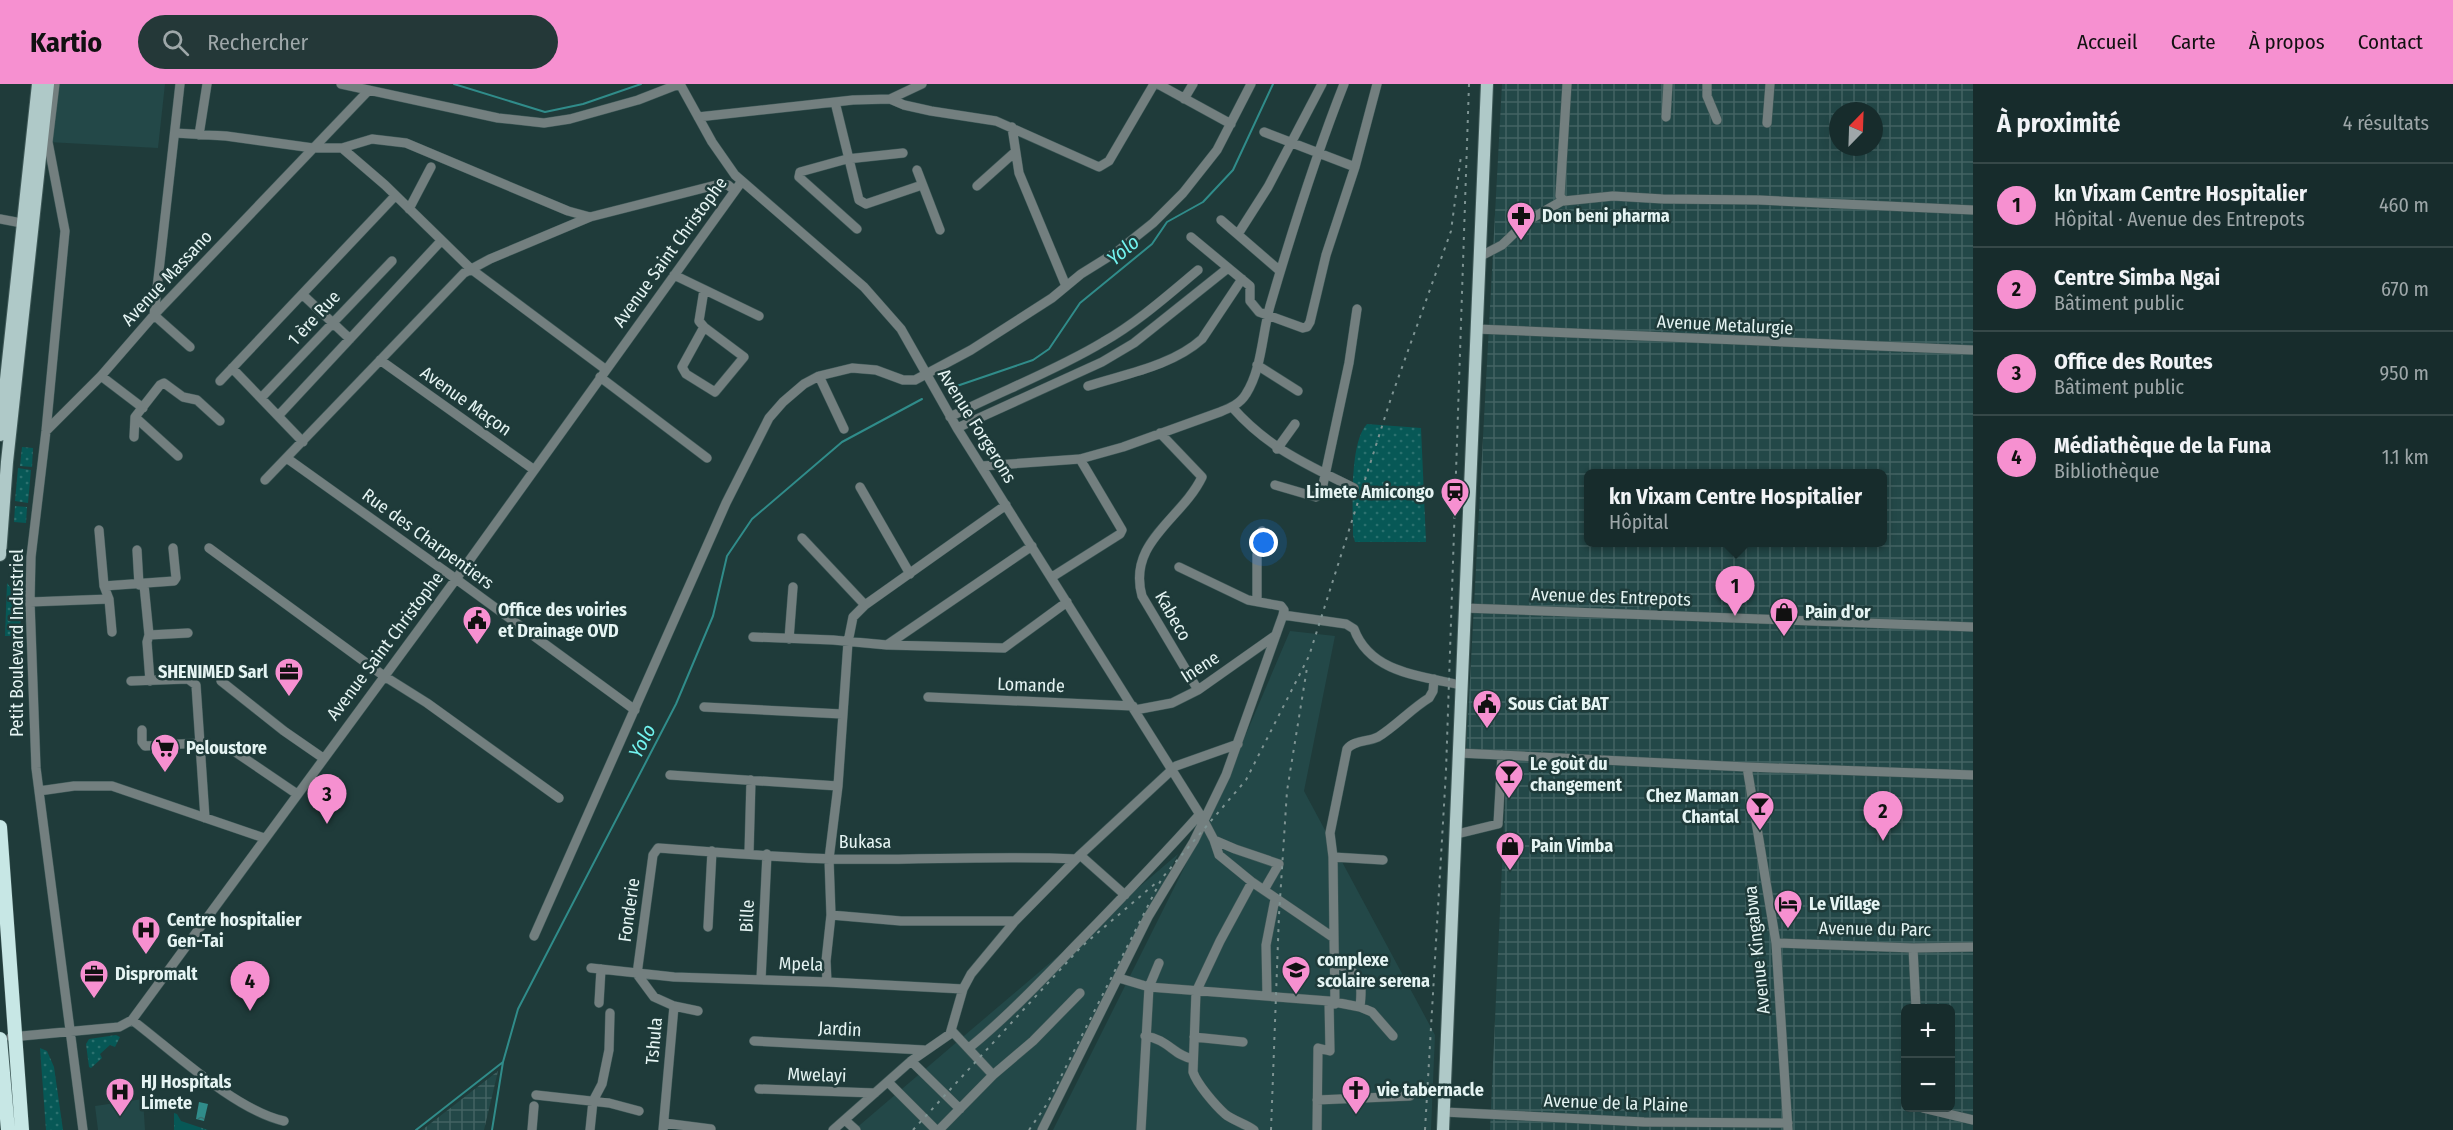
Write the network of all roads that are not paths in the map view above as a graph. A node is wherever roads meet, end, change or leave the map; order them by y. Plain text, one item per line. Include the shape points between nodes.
1 (38, 84) edge
2 (48, 84) edge
3 (55, 84) edge
4 (180, 84) edge
5 (207, 84) edge
6 (341, 84) edge
7 (680, 84) edge
8 (922, 84) edge
9 (1193, 84) edge
10 (1251, 84) edge
11 (1322, 84) edge
12 (1344, 84) edge
13 (1377, 84) edge
14 (1487, 84) edge
15 (1567, 84) edge
16 (1668, 84) edge
17 (1707, 84) edge
18 (1770, 84) edge
19 (1152, 85) edge
20 (369, 90) junction
21 (890, 99) junction
22 (1184, 99) junction
23 (835, 102) junction
24 (698, 117) junction
25 (1666, 117) dead end
26 (1717, 120) dead end
27 (1767, 123) dead end
28 (1231, 124) junction
29 (1012, 127) junction
30 (1264, 132) dead end
31 (175, 133) junction
32 (199, 135) junction
33 (1292, 143) junction
34 (313, 148) junction
35 (342, 148) junction
36 (1015, 152) junction
37 (1317, 152) junction
38 (903, 153) dead end
39 (847, 159) junction
40 (431, 167) dead end
41 (1355, 167) junction
42 (917, 170) dead end
43 (742, 181) junction
44 (922, 185) junction
45 (977, 186) dead end
46 (735, 190) junction
47 (395, 196) junction
48 (1562, 201) junction
49 (409, 209) junction
50 (1973, 210) edge
51 (590, 217) junction
52 (0, 219) edge
53 (1221, 220) dead end
54 (27, 224) junction
55 (856, 229) dead end
56 (940, 230) dead end
57 (1238, 234) junction
58 (1191, 237) dead end
59 (441, 241) junction
60 (1479, 256) junction
61 (392, 261) dead end
62 (1228, 268) junction
63 (471, 269) junction
64 (1198, 270) dead end
65 (1280, 271) junction
66 (674, 275) junction
67 (1242, 279) junction
68 (1066, 286) junction
69 (704, 290) junction
70 (303, 295) junction
71 (1356, 309) dead end
72 (154, 315) junction
73 (759, 316) dead end
74 (1267, 316) junction
75 (333, 322) junction
76 (704, 327) junction
77 (1476, 329) junction
78 (350, 339) junction
79 (190, 347) dead end
80 (1973, 350) edge
81 (380, 360) junction
82 (1257, 365) junction
83 (232, 368) junction
84 (603, 373) junction
85 (926, 375) junction
86 (100, 376) junction
87 (819, 376) junction
88 (220, 381) dead end
89 (1088, 386) dead end
90 (1298, 391) dead end
91 (261, 398) junction
92 (1232, 407) junction
93 (142, 408) junction
94 (279, 415) junction
95 (135, 417) junction
96 (950, 417) junction
97 (220, 421) dead end
98 (1295, 424) dead end
99 (957, 428) junction
100 (844, 429) dead end
101 (46, 431) junction
102 (1160, 433) junction
103 (0, 435) edge
104 (134, 438) dead end
105 (303, 442) junction
106 (1277, 449) junction
107 (178, 456) dead end
108 (707, 458) dead end
109 (288, 459) junction
110 (1080, 459) junction
111 (982, 466) junction
112 (533, 469) junction
113 (1325, 474) junction
114 (265, 480) dead end
115 (1275, 485) dead end
116 (860, 487) dead end
117 (1354, 488) dead end
118 (1006, 505) junction
119 (99, 530) dead end
120 (1262, 531) dead end
121 (802, 538) dead end
122 (1032, 546) junction
123 (173, 548) dead end
124 (209, 548) dead end
125 (137, 550) dead end
126 (0, 555) edge
127 (1179, 567) dead end
128 (910, 574) junction
129 (1052, 577) junction
130 (456, 579) junction
131 (142, 585) junction
132 (104, 586) junction
133 (793, 587) dead end
134 (109, 599) junction
135 (1257, 600) junction
136 (30, 602) junction
137 (1067, 602) junction
138 (865, 605) junction
139 (1464, 608) junction
140 (1283, 615) junction
141 (1973, 627) edge
142 (112, 632) dead end
143 (188, 633) dead end
144 (149, 635) junction
145 (1276, 635) junction
146 (753, 637) dead end
147 (789, 639) junction
148 (848, 642) junction
149 (887, 645) junction
150 (384, 676) junction
151 (1434, 679) junction
152 (131, 681) dead end
153 (150, 681) junction
154 (220, 681) dead end
155 (1461, 685) junction
156 (1198, 690) junction
157 (928, 697) dead end
158 (704, 707) dead end
159 (1134, 708) junction
160 (635, 710) junction
161 (842, 714) junction
162 (142, 730) dead end
163 (200, 743) junction
164 (1238, 744) junction
165 (228, 747) dead end
166 (1460, 753) junction
167 (1502, 755) junction
168 (323, 758) junction
169 (1747, 767) junction
170 (1171, 770) junction
171 (670, 775) dead end
172 (1973, 775) edge
173 (751, 780) junction
174 (838, 786) junction
175 (39, 790) junction
176 (297, 794) junction
177 (559, 798) dead end
178 (205, 818) junction
179 (1202, 818) junction
180 (0, 827) edge
181 (1457, 834) junction
182 (264, 838) junction
183 (1214, 840) junction
184 (655, 850) joint
185 (712, 851) junction
186 (749, 853) junction
187 (767, 854) junction
188 (1078, 857) junction
189 (1333, 857) junction
190 (829, 859) junction
191 (1383, 860) dead end
192 (1252, 882) junction
193 (1264, 890) junction
194 (1125, 895) junction
195 (1275, 899) junction
196 (831, 915) junction
197 (1015, 921) junction
198 (708, 927) dead end
199 (534, 936) dead end
200 (1334, 938) junction
201 (1776, 943) junction
202 (1973, 947) edge
203 (1913, 948) junction
204 (1159, 963) dead end
205 (1335, 963) junction
206 (637, 974) junction
207 (1119, 978) junction
208 (761, 979) junction
209 (827, 982) junction
210 (1149, 987) junction
211 (963, 989) junction
212 (1196, 992) junction
213 (1080, 993) dead end
214 (1267, 996) junction
215 (599, 1003) dead end
216 (1332, 1003) junction
217 (1916, 1004) edge
218 (674, 1006) junction
219 (1360, 1007) junction
220 (698, 1011) dead end
221 (610, 1013) dead end
222 (132, 1020) junction
223 (952, 1030) junction
224 (71, 1032) junction
225 (1145, 1036) junction
226 (1194, 1036) junction
227 (1393, 1036) dead end
228 (15, 1037) junction
229 (0, 1039) edge
230 (754, 1041) dead end
231 (1243, 1042) dead end
232 (969, 1048) junction
233 (924, 1050) junction
234 (1193, 1059) junction
235 (911, 1061) junction
236 (993, 1075) junction
237 (888, 1082) junction
238 (759, 1089) dead end
239 (875, 1093) junction
240 (536, 1095) dead end
241 (1410, 1096) dead end
242 (1317, 1100) junction
243 (593, 1101) junction
244 (534, 1106) dead end
245 (960, 1109) junction
246 (639, 1112) dead end
247 (1444, 1112) junction
248 (1942, 1112) edge
249 (1973, 1120) edge
250 (284, 1121) dead end
251 (846, 1121) junction
252 (1788, 1126) edge
253 (664, 1127) edge
254 (711, 1129) edge
255 (8, 1130) edge
256 (22, 1130) edge
257 (83, 1130) edge
258 (532, 1130) edge
259 (590, 1130) edge
260 (833, 1130) edge
261 (856, 1130) edge
262 (938, 1130) edge
263 (1042, 1130) edge
264 (1141, 1130) edge
265 (1254, 1130) edge
266 (1317, 1130) edge
267 (1443, 1130) edge

1 - 54 main road
2 - 54 main road
3 - 101 street, Petit Boulevard Industriel via 48,142 65,231
4 - 31 street
5 - 32 street
6 - 20 street
7 - 20 street via 638,100 544,123 498,118
7 - 24 street, Avenue Forgerons
8 - 21 street
9 - 22 street
10 - 28 street
11 - 33 street
12 - 37 street
13 - 41 street
14 - 60 main road
15 - 48 street
16 - 25 street
17 - 26 street via 1707,96
18 - 27 street
19 - 22 street
19 - 29 street via 1103,167 1095,167
20 - 34 street, Avenue Massano
21 - 23 street
21 - 29 street
22 - 28 street
23 - 24 street
23 - 39 street
24 - 43 street, Avenue Forgerons via 721,156
28 - 68 street via 1200,172 1153,223
29 - 36 street
30 - 33 street
31 - 32 street
31 - 72 street
32 - 34 street
33 - 37 street
33 - 57 street
34 - 35 street
34 - 72 street, Avenue Massano
35 - 47 street
35 - 51 street via 372,139 406,143
36 - 45 street
36 - 68 street via 1023,182
37 - 41 street
37 - 65 street
38 - 39 street
39 - 44 street via 859,200 864,204
39 - 55 street via 802,171 799,177
40 - 49 street
41 - 74 street via 1326,255 1309,324 1303,328
42 - 44 street
43 - 46 street, Avenue Saint Christophe
43 - 85 street, Avenue Forgerons via 864,287 901,328
44 - 56 street
46 - 51 street via 728,185 716,185
46 - 66 street, Avenue Saint Christophe
47 - 49 street
47 - 70 street
48 - 50 street via 1613,196
48 - 60 street via 1527,221 1502,245
49 - 59 street
51 - 63 street
52 - 54 street
53 - 57 street
54 - 103 main road
54 - 126 main road
57 - 65 street
58 - 62 street
59 - 63 street
59 - 78 street
60 - 77 main road
61 - 75 street, 1 ère Rue
62 - 67 street
62 - 99 street via 1134,343 1102,362
63 - 81 street via 458,277
63 - 84 street
64 - 96 street via 1104,342
65 - 74 street
66 - 69 street
66 - 84 street, Avenue Saint Christophe
67 - 74 street via 1250,286 1254,307
67 - 89 street via 1195,345 1160,363
68 - 85 street via 1017,322
69 - 73 street
69 - 76 street via 699,321
70 - 75 street
70 - 83 street
71 - 113 street via 1349,363
72 - 79 street
72 - 86 street, Avenue Massano
74 - 82 street
75 - 78 street
75 - 91 street, 1 ère Rue
76 - 76 street via 744,357 715,392 686,375 682,368
77 - 80 street, Avenue Metalurgie
77 - 139 main road
78 - 94 street
81 - 105 street
81 - 112 street, Avenue Maçon
82 - 90 street
82 - 92 street via 1246,394
83 - 88 street
83 - 91 street
84 - 108 street via 651,418
84 - 112 street, Avenue Saint Christophe
85 - 87 street via 909,381 876,370 852,368
85 - 96 street, Avenue Forgerons
86 - 93 street
86 - 101 street, Avenue Massano
87 - 100 street
87 - 160 street via 783,402 758,437
91 - 94 street
92 - 102 street
92 - 106 street
93 - 95 street
93 - 97 street via 164,383 196,400
94 - 105 street
95 - 104 street
95 - 107 street
96 - 99 street, Avenue Forgerons
98 - 106 street
99 - 111 street, Avenue Forgerons
101 - 136 street, Petit Boulevard Industriel via 31,557
102 - 110 street
102 - 156 street, Kabeco via 1202,477 1143,553 1139,574 1142,596
105 - 109 street
106 - 113 street
109 - 114 street
109 - 130 street, Rue des Charpentiers
110 - 111 street
110 - 129 street via 1122,530
111 - 118 street, Avenue Forgerons
112 - 130 street, Avenue Saint Christophe
113 - 115 street via 1321,494 1316,498
113 - 117 street
116 - 128 street
118 - 122 street, Avenue Forgerons
118 - 128 street
119 - 132 street
120 - 135 street via 1257,555
121 - 138 street
122 - 129 street, Avenue Forgerons
122 - 149 street
123 - 131 street via 175,580
124 - 150 street
125 - 131 street
127 - 135 street via 1248,600
128 - 138 street
129 - 137 street, Avenue Forgerons
130 - 150 street, Avenue Saint Christophe
130 - 160 street, Rue des Charpentiers
131 - 132 street
131 - 144 street
132 - 134 street
133 - 147 street
134 - 136 street
134 - 142 street
135 - 140 street via 1281,606
136 - 175 street, Petit Boulevard Industriel via 33,729
137 - 149 street via 1004,648
137 - 159 street, Avenue Forgerons
138 - 148 street via 853,617
139 - 141 street, Avenue des Entrepots
139 - 155 main road
140 - 145 street
140 - 151 street via 1346,624 1354,628 1360,644 1373,658 1396,670
143 - 144 street
144 - 153 street
145 - 156 street, Inene
145 - 164 street
146 - 147 street
147 - 148 street
148 - 149 street
148 - 161 street
150 - 168 street, Avenue Saint Christophe
150 - 177 street
151 - 155 street
151 - 189 street via 1429,698 1379,736 1347,749 1331,824
152 - 153 street
153 - 163 street via 188,679 196,685
154 - 168 street
155 - 166 main road
156 - 159 street, Inene via 1172,703
157 - 159 street, Lomande
158 - 161 street
159 - 170 street, Avenue Forgerons
160 - 199 street
161 - 174 street
162 - 163 street via 145,746
163 - 178 street
164 - 170 street
164 - 179 street
165 - 176 street
166 - 167 street
166 - 181 main road
167 - 169 street
167 - 181 street via 1498,824
168 - 176 street, Avenue Saint Christophe
169 - 172 street
169 - 201 street, Avenue Kingabwa
170 - 179 street, Avenue Forgerons
170 - 188 street
171 - 173 street
173 - 174 street
173 - 186 street
174 - 190 street
175 - 178 street via 112,786
175 - 224 street, Petit Boulevard Industriel
176 - 182 street, Avenue Saint Christophe
178 - 182 street
179 - 183 street, Avenue Forgerons
179 - 194 street
179 - 207 street
180 - 228 highway
181 - 247 main road
182 - 222 street, Avenue Saint Christophe
183 - 192 street, Avenue Forgerons via 1219,855
183 - 193 street via 1279,864
184 - 185 street, Bukasa
184 - 206 street, Fonderie
185 - 186 street, Bukasa
185 - 198 street
186 - 187 street, Bukasa
187 - 190 street, Bukasa
187 - 208 street, Bille
188 - 190 street, Bukasa
188 - 194 street
188 - 197 street
189 - 191 street
189 - 200 street
190 - 196 street
192 - 193 street, Avenue Forgerons
192 - 212 street
193 - 195 street, Avenue Forgerons
194 - 232 street
195 - 200 street, Avenue Forgerons
195 - 214 street via 1266,945
196 - 197 street via 901,921
196 - 209 street
197 - 211 street via 970,974
200 - 205 street
201 - 203 street, Avenue du Parc
201 - 252 street, Avenue Kingabwa
202 - 203 street, Avenue du Parc
203 - 217 street
204 - 210 street
205 - 216 street
205 - 219 street via 1360,980
206 - 208 street, Mpela
206 - 215 street, Mpela via 596,969
206 - 218 street, Tshula via 654,997
207 - 210 street
207 - 263 street
208 - 209 street, Mpela
209 - 211 street, Mpela
210 - 212 street
210 - 225 street
211 - 223 street
212 - 214 street
212 - 226 street
213 - 236 street
214 - 216 street
216 - 219 street
216 - 242 street via 1330,1051 1318,1048
218 - 220 street
218 - 253 street, Tshula
219 - 227 street via 1372,1012
221 - 243 street via 609,1050 602,1084
222 - 224 street via 119,1027
222 - 250 street via 236,1100
223 - 232 street
223 - 233 street
224 - 228 street
224 - 257 street, Petit Boulevard Industriel
225 - 234 street via 1161,1039 1183,1057
225 - 264 street
226 - 231 street
226 - 234 street
228 - 229 street
228 - 256 highway
229 - 255 highway
230 - 233 street, Jardin
232 - 236 street
233 - 235 street
234 - 265 street via 1196,1080 1225,1114
235 - 237 street
235 - 245 street
236 - 245 street
237 - 239 street
237 - 262 street
238 - 239 street, Mwelayi
239 - 251 street
240 - 243 street
241 - 242 street
242 - 266 street
243 - 246 street
243 - 259 street
244 - 258 street
245 - 262 street
247 - 252 street, Avenue de la Plaine
247 - 267 main road
248 - 249 street
251 - 260 street
251 - 261 street
253 - 254 street

